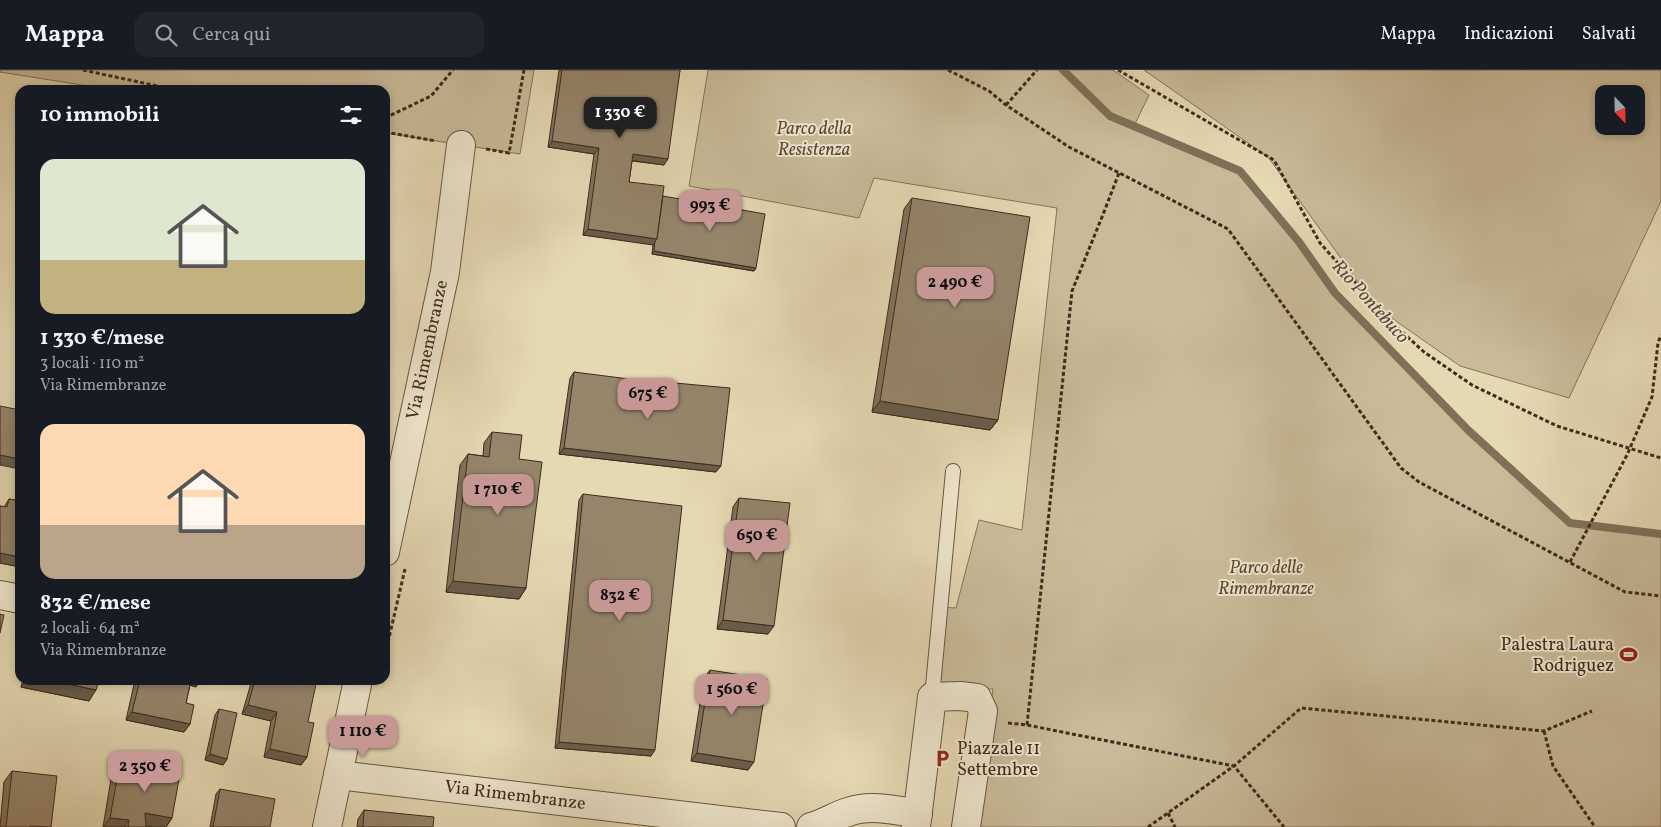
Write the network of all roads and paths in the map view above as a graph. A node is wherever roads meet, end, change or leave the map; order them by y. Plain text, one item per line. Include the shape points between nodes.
1 (83, 70) edge
2 (453, 70) edge
3 (524, 70) edge
4 (948, 70) edge
5 (1037, 70) edge
6 (1118, 70) edge
7 (153, 85) edge
8 (1006, 105) junction
9 (390, 116) edge
10 (390, 133) edge
11 (461, 145) junction
12 (1119, 173) junction
13 (1661, 335) edge
14 (1630, 448) junction
15 (1661, 458) edge
16 (953, 472) dead end
17 (390, 528) edge
18 (1570, 562) junction
19 (0, 595) edge
20 (1661, 596) edge
21 (15, 598) edge
22 (357, 685) edge
23 (932, 697) junction
24 (1592, 711) dead end
25 (982, 721) junction
26 (1027, 725) junction
27 (1544, 731) junction
28 (1234, 766) junction
29 (338, 775) junction
30 (1168, 813) junction
31 (917, 820) edge
32 (327, 827) edge
33 (781, 827) edge
34 (812, 827) edge
35 (966, 827) edge
36 (1148, 827) edge
37 (1176, 827) edge
38 (1284, 827) edge
39 (1595, 827) edge

1 - 7 path
2 - 9 path via 431,96
3 - 11 path via 509,153
4 - 8 path via 989,91
5 - 8 path
6 - 14 path via 1274,160 1320,244 1388,319 1424,352 1472,385 1557,426
8 - 12 path via 1069,147
10 - 11 path
11 - 17 street, Via Rimembranze via 444,272
12 - 18 path via 1228,229 1401,468 1419,482
12 - 26 path via 1072,291
13 - 14 path via 1652,396
14 - 15 path
14 - 18 path
16 - 23 lane
18 - 20 path via 1625,592
19 - 21 street
22 - 29 street
23 - 25 street via 977,698 983,711
23 - 31 street
24 - 27 path
25 - 26 path
25 - 35 street
26 - 28 path
27 - 28 path via 1301,708
27 - 39 path via 1553,766
28 - 30 path
28 - 38 path
29 - 32 street
29 - 33 street, Via Rimembranze
30 - 36 path
30 - 37 path
31 - 34 street via 884,808 862,808

